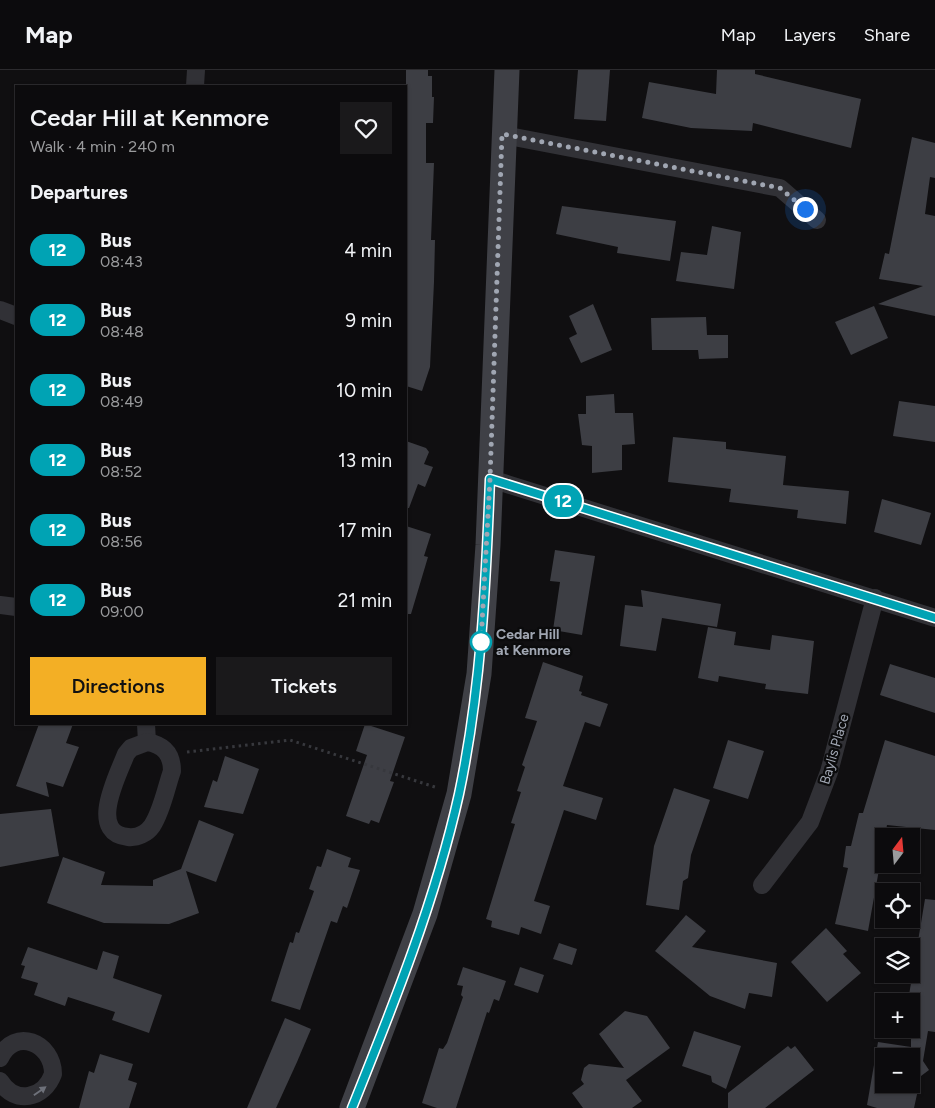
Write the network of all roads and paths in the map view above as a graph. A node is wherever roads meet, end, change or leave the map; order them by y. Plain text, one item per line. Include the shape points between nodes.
1 (196, 70) edge
2 (507, 70) edge
3 (195, 85) edge
4 (502, 134) junction
5 (817, 220) dead end
6 (0, 310) edge
7 (15, 316) edge
8 (490, 479) junction
9 (875, 598) junction
10 (0, 605) edge
11 (15, 607) edge
12 (935, 618) edge
13 (146, 725) edge
14 (148, 742) junction
15 (169, 754) junction
16 (458, 794) junction
17 (762, 885) dead end
18 (0, 1058) edge
19 (2, 1089) edge
20 (352, 1108) edge

1 - 3 street
2 - 4 street
4 - 5 street via 780,188
4 - 8 street
6 - 7 street
8 - 9 street
8 - 16 street via 479,674
9 - 12 street
9 - 17 street, Baylis Place via 829,772 810,822
10 - 11 street
13 - 14 street
14 - 15 street via 164,748
14 - 15 street via 131,748 126,754 106,807 111,827 118,833 138,836 153,825 172,771
15 - 16 path via 290,740
16 - 20 street via 425,914
19 -> 18 street via 20,1096 36,1095 50,1083 53,1064 44,1048 26,1041 8,1047

